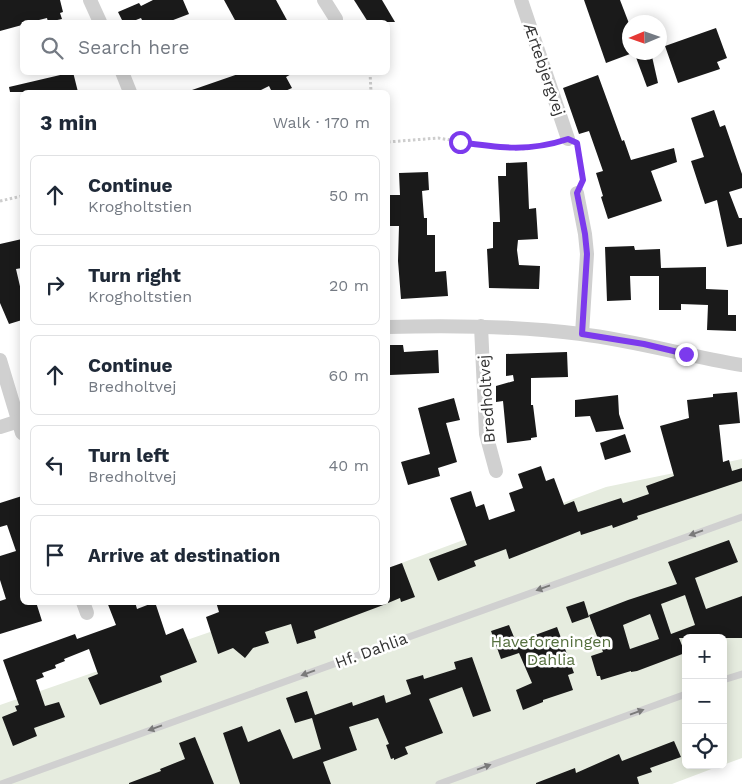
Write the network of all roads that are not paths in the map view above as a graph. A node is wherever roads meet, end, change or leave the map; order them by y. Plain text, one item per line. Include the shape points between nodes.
1 (90, 0) edge
2 (324, 0) edge
3 (521, 0) edge
4 (336, 19) dead end
5 (99, 20) edge
6 (123, 75) edge
7 (129, 90) edge
8 (568, 139) road end
9 (577, 193) road end
10 (481, 326) junction
11 (390, 327) edge
12 (582, 334) junction
13 (0, 360) edge
14 (742, 365) edge
15 (20, 421) edge
16 (20, 424) edge
17 (0, 427) edge
18 (496, 471) dead end
19 (742, 517) edge
20 (742, 674) edge
21 (726, 679) edge
22 (682, 695) edge
23 (1, 784) edge
24 (438, 784) edge

1 - 5 street
2 - 4 street
3 - 8 street, Ærtebjergvej
6 - 7 street
9 - 12 street via 587,254
10 - 11 street
10 - 12 street
10 - 18 street, Bredholtvej via 486,434
12 - 14 street
13 - 15 street
16 - 17 street
19 -> 23 lane, Hf. Dahlia
20 - 21 lane
24 -> 22 lane

